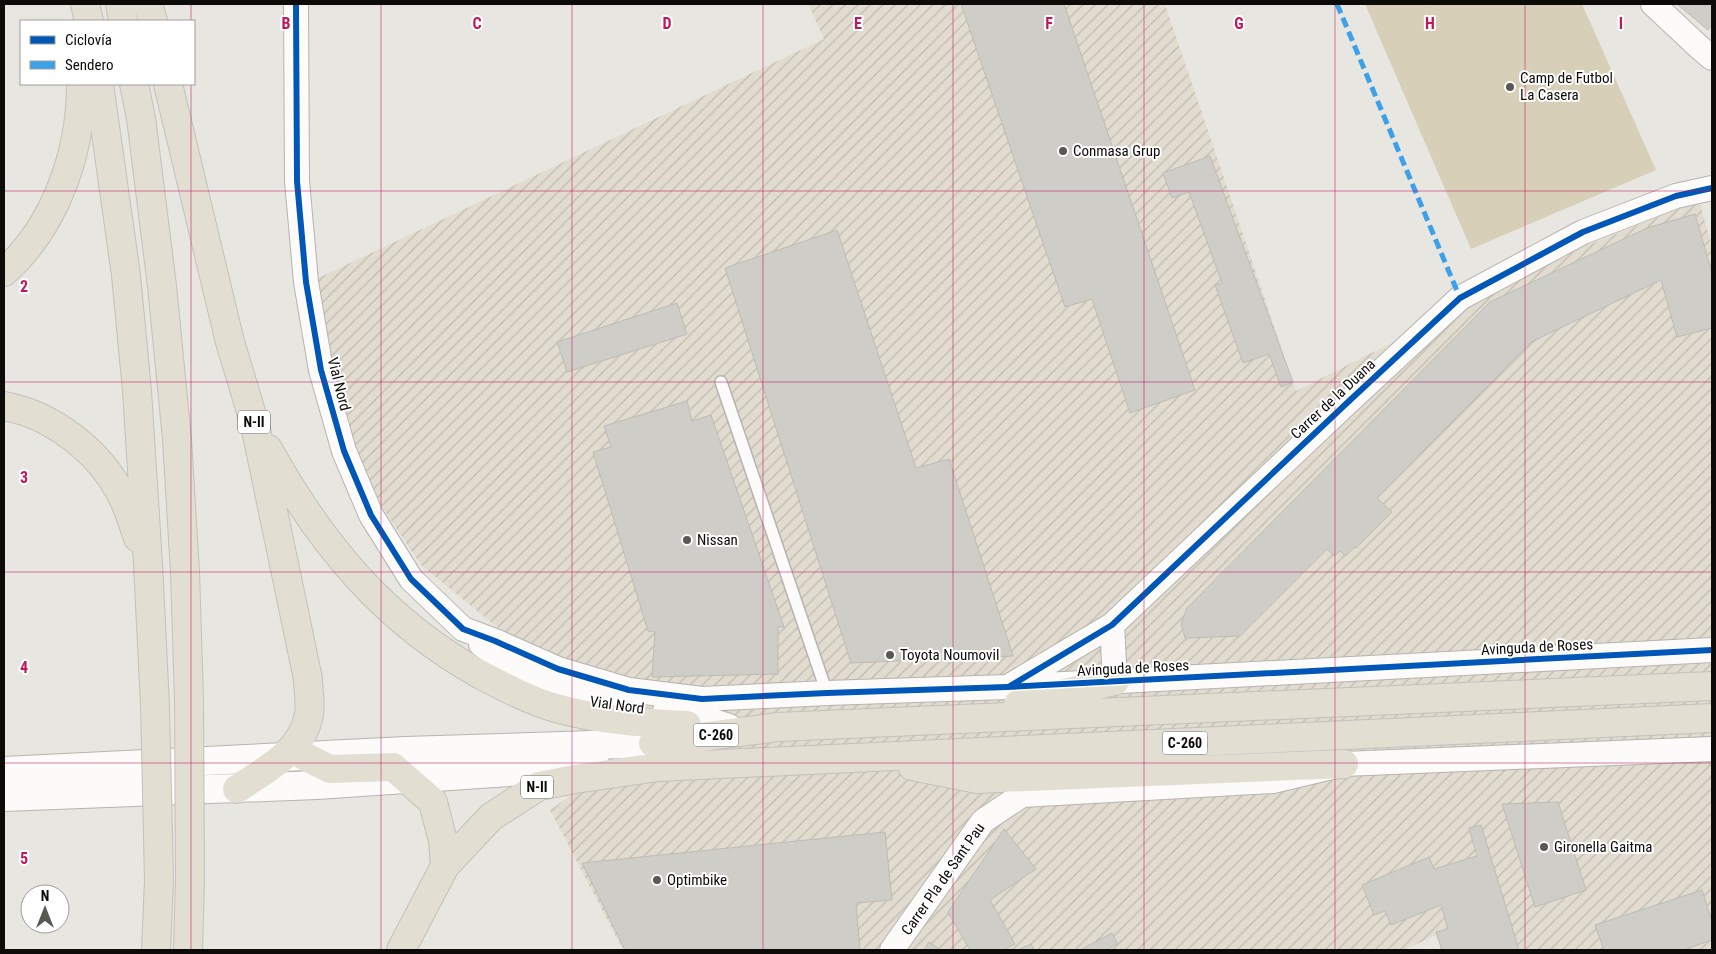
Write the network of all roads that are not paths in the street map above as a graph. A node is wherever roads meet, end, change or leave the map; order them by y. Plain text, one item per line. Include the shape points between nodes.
1 (73, 4) edge
2 (85, 4) edge
3 (120, 4) edge
4 (148, 4) edge
5 (296, 4) edge
6 (1653, 4) edge
7 (75, 20) edge
8 (89, 20) edge
9 (123, 20) edge
10 (153, 20) edge
11 (1712, 58) edge
12 (80, 85) edge
13 (99, 85) edge
14 (134, 85) edge
15 (168, 85) edge
16 (1712, 188) edge
17 (4, 272) edge
18 (721, 382) dead end
19 (4, 406) edge
20 (255, 425) junction
21 (148, 564) junction
22 (1112, 625) junction
23 (463, 630) junction
24 (1712, 650) edge
25 (558, 669) joint
26 (1115, 681) junction
27 (1712, 686) edge
28 (1007, 687) junction
29 (827, 693) junction
30 (1712, 718) edge
31 (950, 719) junction
32 (729, 726) junction
33 (778, 727) junction
34 (1712, 749) edge
35 (656, 755) junction
36 (294, 756) junction
37 (872, 758) junction
38 (1344, 764) junction
39 (4, 771) edge
40 (407, 779) junction
41 (237, 789) junction
42 (4, 797) edge
43 (445, 866) junction
44 (155, 946) edge
45 (188, 950) edge
46 (401, 950) edge
47 (892, 950) edge

1 - 7 highway
2 - 8 highway
3 - 9 highway
4 - 10 highway
5 - 23 street, Vial Nord via 297,181 306,282 321,370 344,450 371,515 411,579
6 - 11 street
12 - 17 highway via 73,150 62,188 32,242
13 - 21 highway via 126,275
14 - 45 highway, bridge via 162,286 177,439 189,700
15 - 20 highway, N-II via 230,342
16 - 22 street, Carrer de la Duana via 1676,196 1583,232 1460,298
18 - 29 lane
19 - 21 highway via 56,426 104,468 122,497
20 - 32 highway, N-II via 290,488 342,561 408,627 469,668 555,708 654,724
20 - 36 highway, N-II via 308,679 310,713 294,748
21 - 44 highway, bridge via 159,880
22 - 26 street
22 - 28 street, Carrer de la Duana
23 - 25 street, Vial Nord
23 - 32 street, Vial Nord via 507,665 576,698 606,706 684,712
24 - 26 street, Avinguda de Roses
25 - 29 street, Avinguda de Roses via 629,690 702,699
26 - 28 street, Avinguda de Roses
26 - 31 highway
27 - 31 highway, C-260
28 - 29 street, Avinguda de Roses
30 - 37 highway, C-260
31 - 33 highway, C-260
32 - 33 highway, N-II
33 - 35 highway, C-260
34 - 38 street
35 - 36 main road, C-260
35 - 37 highway, C-260
35 - 40 main road, C-260 via 608,765
35 - 43 highway, N-II via 539,786 491,817
36 - 39 main road, C-260
36 - 40 highway via 330,769 393,767
36 - 41 highway, N-II
37 - 38 highway via 977,780
38 - 47 street, Carrer Pla de Sant Pau via 1273,781 1022,795 983,821
40 - 41 main road, C-260
40 - 43 highway via 433,802
41 - 42 main road, C-260
43 - 46 highway, N-II

